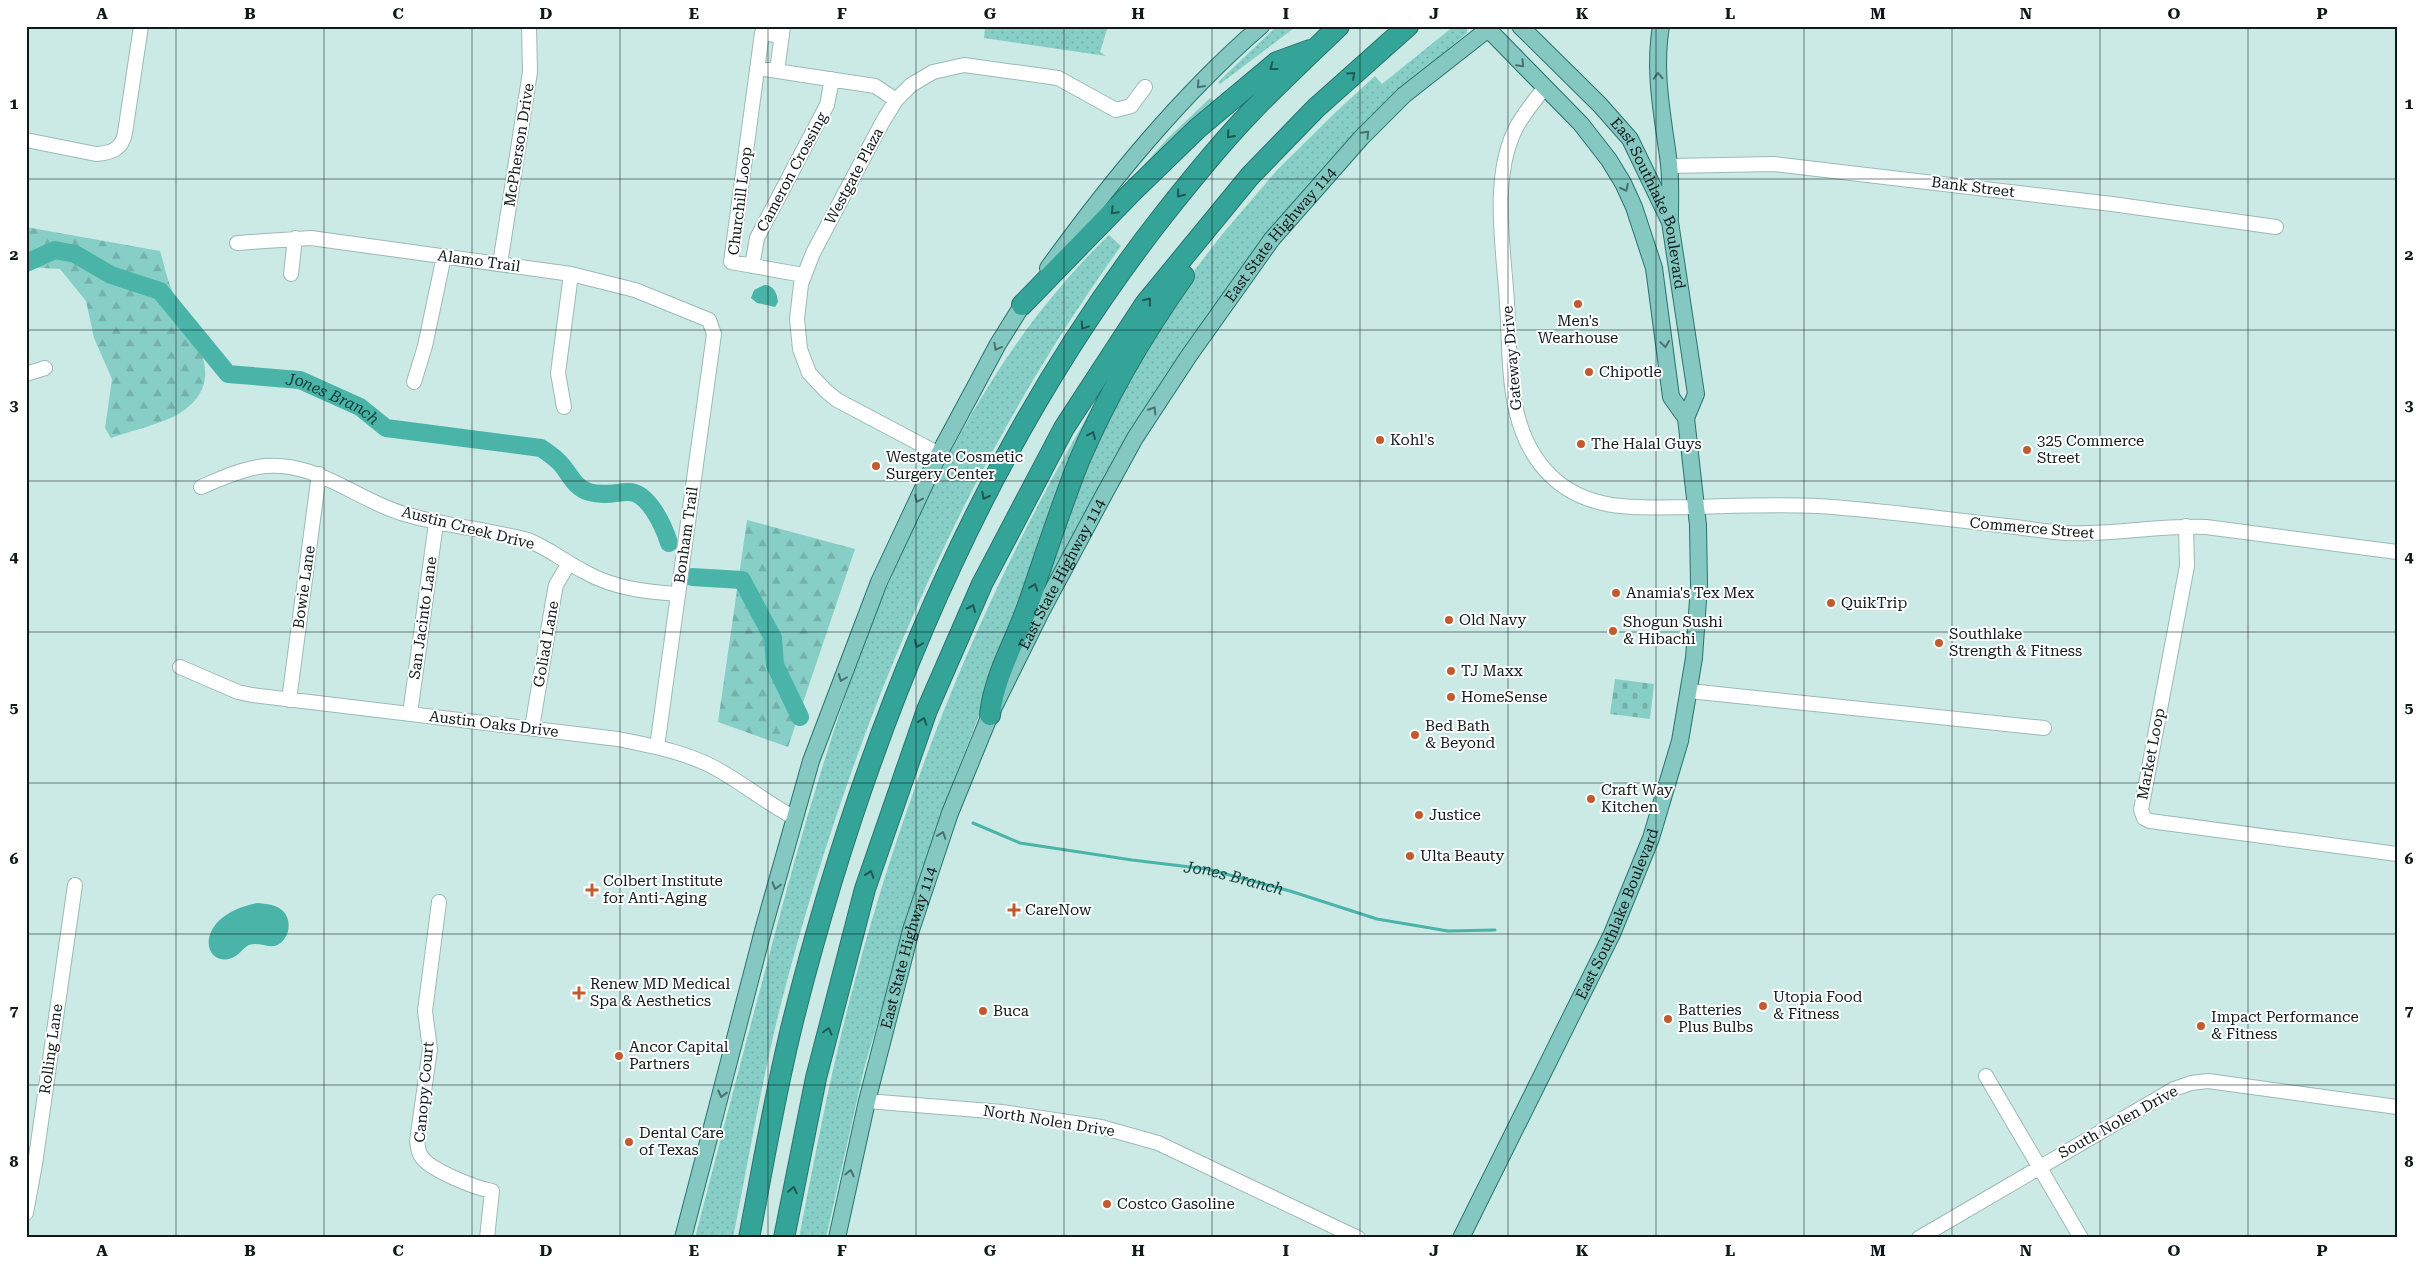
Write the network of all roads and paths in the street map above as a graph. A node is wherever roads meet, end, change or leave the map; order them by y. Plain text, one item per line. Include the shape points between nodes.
1 (141, 26) edge
2 (529, 26) edge
3 (1261, 26) edge
4 (1339, 26) edge
5 (1408, 26) edge
6 (1520, 26) edge
7 (1661, 26) edge
8 (1488, 27) edge
9 (783, 31) edge
10 (1317, 47) junction
11 (757, 68) junction
12 (777, 71) junction
13 (832, 79) junction
14 (1145, 87) dead end
15 (1544, 88) junction
16 (896, 100) junction
17 (1298, 126) junction
18 (1630, 139) junction
19 (26, 140) edge
20 (1669, 166) junction
21 (1670, 222) junction
22 (2276, 227) dead end
23 (294, 238) junction
24 (237, 243) dead end
25 (444, 256) junction
26 (500, 264) junction
27 (752, 266) junction
28 (291, 274) dead end
29 (571, 274) junction
30 (803, 275) junction
31 (1022, 305) junction
32 (711, 324) joint
33 (45, 368) dead end
34 (26, 374) edge
35 (414, 382) dead end
36 (564, 407) dead end
37 (1686, 418) junction
38 (939, 454) junction
39 (319, 474) junction
40 (201, 487) dead end
41 (1696, 507) junction
42 (436, 523) junction
43 (2186, 526) junction
44 (2397, 552) edge
45 (568, 563) junction
46 (678, 594) junction
47 (180, 667) dead end
48 (1688, 691) junction
49 (288, 700) junction
50 (410, 714) junction
51 (990, 715) junction
52 (532, 728) junction
53 (2044, 728) dead end
54 (657, 747) junction
55 (795, 818) junction
56 (2397, 854) edge
57 (75, 886) dead end
58 (440, 902) dead end
59 (1986, 1076) dead end
60 (867, 1101) junction
61 (2397, 1106) edge
62 (2040, 1166) junction
63 (26, 1213) edge
64 (487, 1238) edge
65 (683, 1238) edge
66 (749, 1238) edge
67 (784, 1238) edge
68 (837, 1238) edge
69 (1358, 1238) edge
70 (1461, 1238) edge
71 (1920, 1238) edge
72 (2081, 1238) edge

1 - 19 street via 126,133 119,148 106,154 96,154
2 - 26 street, McPherson Drive via 530,72
3 -> 31 main road via 1214,69 1133,157
4 - 10 highway
17 -> 5 highway
6 - 18 main road, East Southlake Boulevard
20 -> 7 main road via 1660,107 1657,52
8 -> 15 main road, East Southlake Boulevard
51 -> 8 main road, East State Highway 114 via 1041,612 1136,438 1240,283 1272,239 1361,138 1404,95
9 - 11 street, Churchill Loop via 762,33
9 - 12 street
10 -> 31 highway via 1277,62 1198,128
10 -> 66 highway via 1211,156 1145,239 1064,355 977,512 935,602 862,787 841,851 793,1022
11 - 12 street
11 - 27 street, Churchill Loop via 731,262
12 - 13 street
13 - 16 street via 874,86
13 - 27 street, Cameron Crossing via 827,105 757,238
14 - 16 street, Westgate Plaza via 1131,106 1116,110 1058,78 964,65 923,77
15 -> 37 main road, East Southlake Boulevard via 1581,124 1624,183 1654,268 1671,397
15 - 41 street, Gateway Drive via 1514,132 1501,184 1512,380 1522,435 1550,476 1579,496 1633,508
16 - 30 street, Westgate Plaza
51 -> 17 highway via 993,692 1062,506 1104,409 1153,320 1210,240 1289,147
67 -> 17 highway via 816,1078 865,889 927,710 982,584 1064,428 1145,304 1250,176
18 - 20 main road via 1643,154
18 - 21 main road, East Southlake Boulevard
20 - 21 main road
20 - 22 street, Bank Street via 1774,164 2098,202
21 - 37 main road, East Southlake Boulevard via 1696,394
23 - 24 street, Alamo Trail
23 - 25 street, Alamo Trail
23 - 28 street
25 - 26 street, Alamo Trail
25 - 35 street
26 - 29 street, Alamo Trail
27 - 30 street, Churchill Loop
29 - 32 street, Alamo Trail via 635,290 693,312
29 - 36 street via 558,373
30 - 38 street, Westgate Plaza via 797,334 809,372 837,400
31 -> 38 main road
32 - 46 street, Bonham Trail via 714,334
33 - 34 street
37 - 41 main road, East Southlake Boulevard
38 -> 55 main road via 879,582 811,761
39 - 40 street, Austin Creek Drive via 299,468 260,466
39 - 42 street, Austin Creek Drive via 399,512
39 - 49 street, Bowie Lane
41 - 43 street, Commerce Street via 1818,506 2062,533 2122,533
41 - 48 main road, East Southlake Boulevard via 1699,585 1694,658
42 - 45 street, Austin Creek Drive via 528,540
42 - 50 street, San Jacinto Lane
43 - 44 street, Commerce Street
43 - 56 street, Market Loop via 2187,566 2141,810 2144,818
45 - 46 street, Austin Creek Drive via 608,583
45 - 52 street, Goliad Lane via 556,585 552,601
46 - 54 street, Bonham Trail
47 - 49 street, Austin Oaks Drive via 238,692
48 - 53 street
48 - 70 main road, East Southlake Boulevard via 1680,740 1660,815 1638,875
49 - 50 street, Austin Oaks Drive
50 - 52 street, Austin Oaks Drive
60 -> 51 main road, East State Highway 114 via 920,900 950,813
52 - 54 street, Austin Oaks Drive
54 - 55 street, Austin Oaks Drive via 716,769
55 -> 65 main road
57 - 63 street, Rolling Lane via 36,1164
58 - 64 street, Canopy Court via 425,1011 430,1049 418,1141 420,1156 429,1165 492,1191
59 - 62 street
68 -> 60 main road, East State Highway 114
60 - 69 street, North Nolen Drive via 1002,1112 1111,1130 1158,1143
61 - 62 street, South Nolen Drive via 2208,1081 2191,1083 2174,1089
62 - 71 street, South Nolen Drive
62 - 72 street

